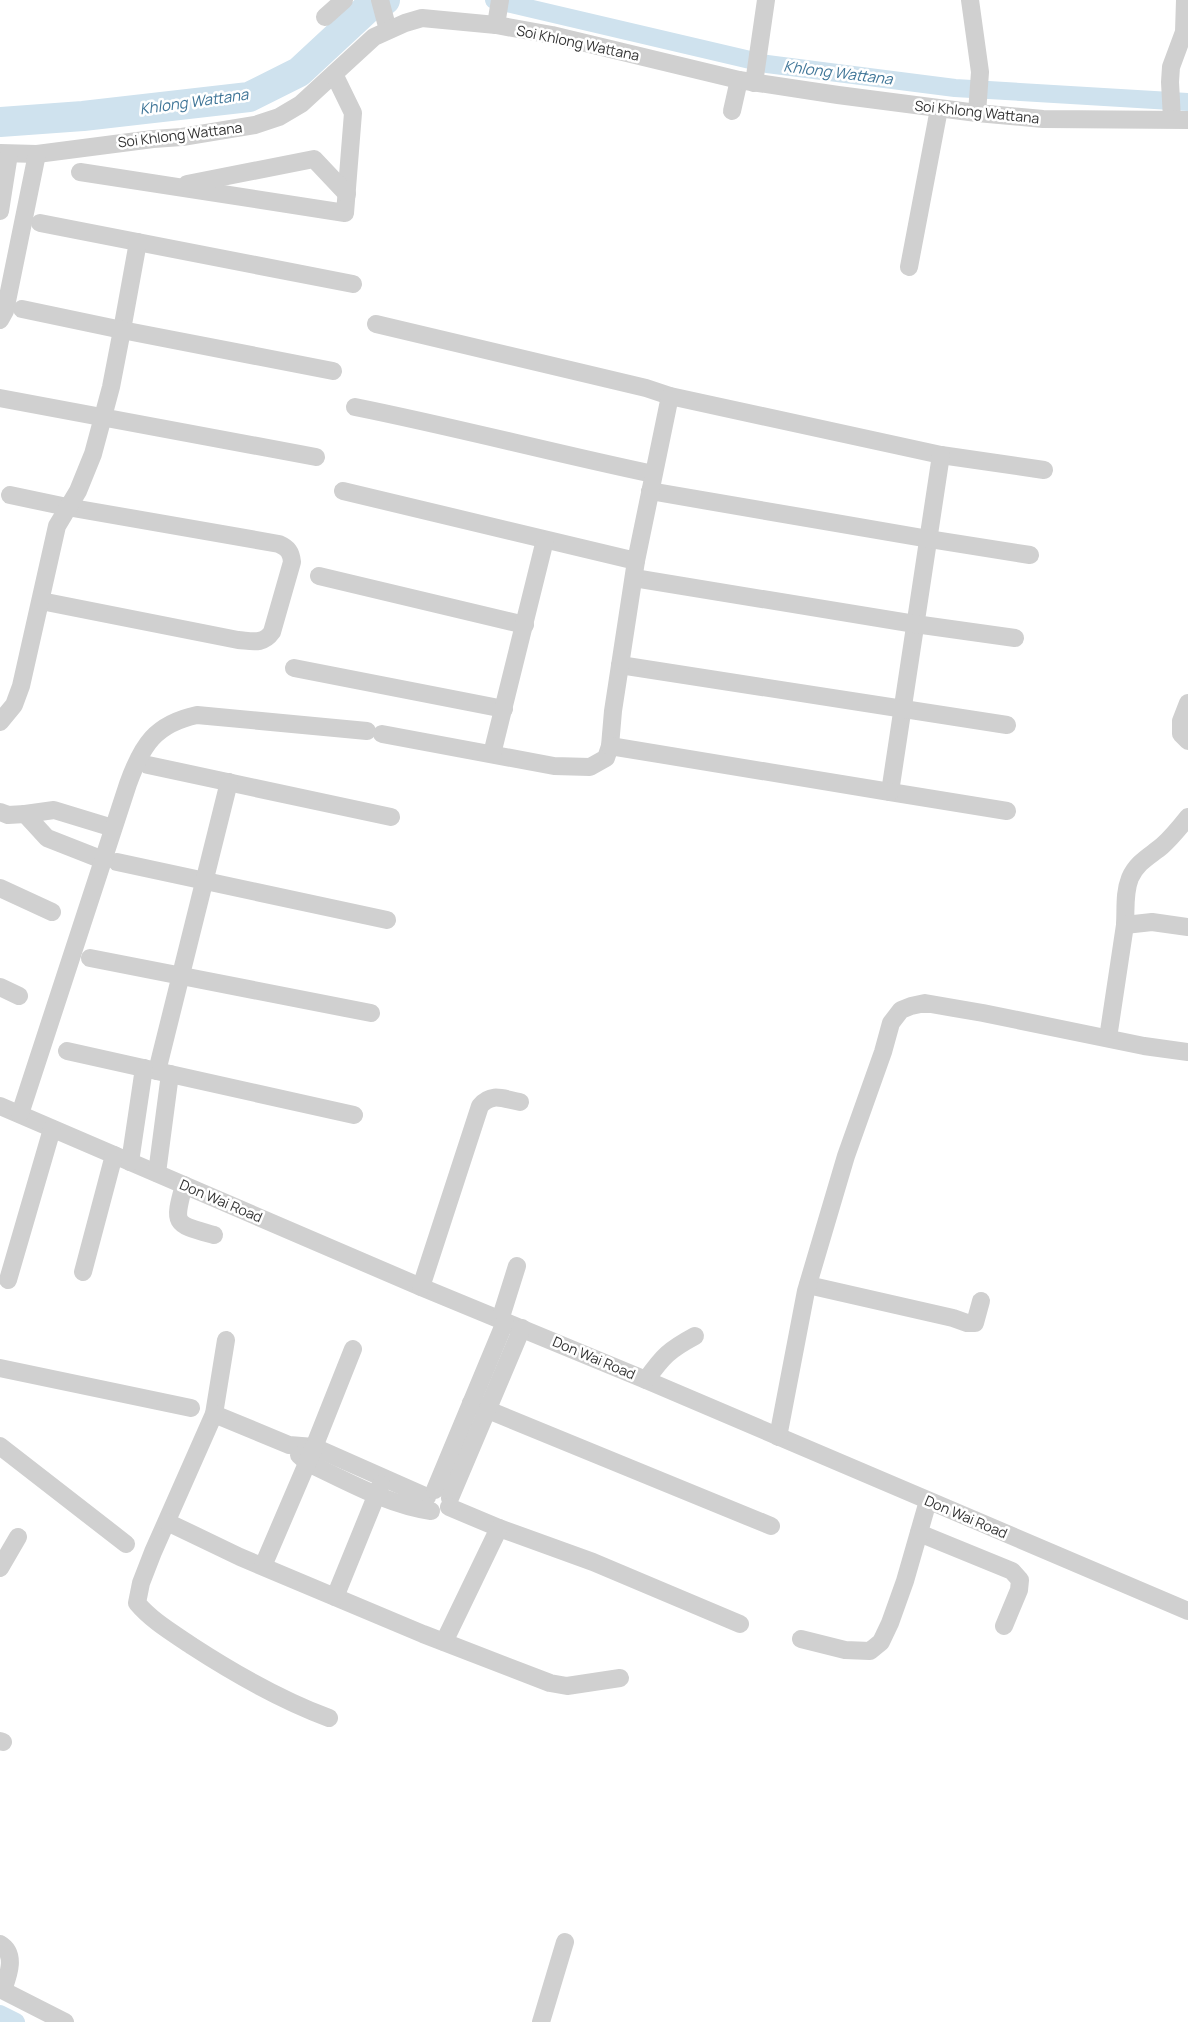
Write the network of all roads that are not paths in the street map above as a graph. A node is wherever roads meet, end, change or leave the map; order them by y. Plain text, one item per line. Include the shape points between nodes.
1 (344, 0) edge
2 (380, 0) edge
3 (766, 0) edge
4 (970, 0) edge
5 (1186, 0) edge
6 (498, 13) edge
7 (325, 17) dead end
8 (387, 24) junction
9 (334, 74) junction
10 (749, 79) junction
11 (978, 107) junction
12 (939, 109) junction
13 (732, 110) dead end
14 (1177, 116) edge
15 (4, 154) edge
16 (37, 154) junction
17 (80, 172) dead end
18 (175, 187) junction
19 (347, 194) junction
20 (0, 211) edge
21 (40, 223) dead end
22 (138, 242) junction
23 (909, 267) dead end
24 (353, 284) dead end
25 (22, 309) dead end
26 (0, 320) edge
27 (376, 324) dead end
28 (122, 330) junction
29 (332, 371) dead end
30 (670, 396) junction
31 (0, 398) edge
32 (355, 407) dead end
33 (104, 418) junction
34 (941, 455) junction
35 (316, 457) dead end
36 (1044, 470) dead end
37 (652, 482) junction
38 (343, 491) dead end
39 (10, 494) dead end
40 (67, 507) junction
41 (929, 539) junction
42 (545, 540) junction
43 (1030, 555) dead end
44 (635, 570) junction
45 (319, 576) dead end
46 (41, 601) junction
47 (915, 624) junction
48 (525, 625) junction
49 (1015, 638) dead end
50 (620, 665) junction
51 (294, 668) dead end
52 (1188, 703) edge
53 (903, 708) junction
54 (504, 709) junction
55 (0, 722) edge
56 (1007, 725) dead end
57 (1188, 741) edge
58 (610, 746) junction
59 (492, 754) junction
60 (148, 765) dead end
61 (229, 782) junction
62 (890, 792) junction
63 (0, 812) edge
64 (1007, 812) dead end
65 (25, 814) junction
66 (1188, 816) edge
67 (390, 817) dead end
68 (113, 828) junction
69 (110, 861) junction
70 (204, 880) junction
71 (0, 888) edge
72 (52, 912) dead end
73 (387, 920) dead end
74 (1125, 924) junction
75 (1188, 927) edge
76 (90, 958) dead end
77 (180, 976) junction
78 (0, 987) edge
79 (18, 996) dead end
80 (372, 1013) dead end
81 (1108, 1038) junction
82 (67, 1051) dead end
83 (1188, 1052) edge
84 (157, 1071) junction
85 (520, 1102) dead end
86 (0, 1106) edge
87 (20, 1114) junction
88 (354, 1115) dead end
89 (52, 1129) junction
90 (122, 1158) junction
91 (157, 1173) junction
92 (184, 1185) junction
93 (214, 1235) dead end
94 (517, 1266) dead end
95 (83, 1272) dead end
96 (8, 1280) dead end
97 (808, 1285) junction
98 (421, 1287) junction
99 (981, 1301) dead end
100 (502, 1321) junction
101 (522, 1328) junction
102 (695, 1336) dead end
103 (226, 1340) dead end
104 (353, 1349) dead end
105 (2, 1372) edge
106 (646, 1380) junction
107 (479, 1406) junction
108 (191, 1408) dead end
109 (214, 1414) junction
110 (778, 1437) junction
111 (0, 1446) edge
112 (311, 1455) junction
113 (380, 1486) junction
114 (438, 1501) junction
115 (928, 1501) junction
116 (166, 1522) junction
117 (771, 1526) dead end
118 (499, 1528) junction
119 (919, 1533) junction
120 (18, 1537) dead end
121 (126, 1544) dead end
122 (263, 1566) junction
123 (0, 1568) edge
124 (335, 1597) junction
125 (1188, 1611) edge
126 (740, 1624) dead end
127 (1004, 1626) dead end
128 (802, 1639) dead end
129 (444, 1642) junction
130 (620, 1678) dead end
131 (329, 1718) dead end
132 (565, 1942) dead end
133 (0, 1944) edge
134 (2, 1990) edge
135 (65, 2022) edge
136 (541, 2022) edge

1 - 7 street
2 - 8 street
3 - 10 street via 760,44
4 - 11 street via 980,72
5 - 14 street via 1184,32 1171,67 1170,82
6 - 8 street, Soi Khlong Wattana via 422,18
6 - 10 street, Soi Khlong Wattana via 552,35
8 - 9 street, Soi Khlong Wattana
9 - 16 street, Soi Khlong Wattana via 301,104 279,117 255,125 182,138
9 - 19 street via 353,113
10 - 12 street, Soi Khlong Wattana
10 - 13 street
11 - 12 street, Soi Khlong Wattana
11 - 14 street, Soi Khlong Wattana via 1075,120
12 - 23 street
15 - 16 street, Soi Khlong Wattana
15 - 20 street
16 - 26 street via 5,311
17 - 18 street
18 - 19 street via 314,159
18 - 19 street via 345,213
21 - 22 street
22 - 24 street
22 - 28 street
25 - 28 street
27 - 30 street
28 - 29 street
28 - 33 street
30 - 34 street
30 - 37 street
31 - 33 street
32 - 37 street via 423,420 570,457
33 - 35 street
33 - 40 street via 78,491
34 - 36 street
34 - 41 street
37 - 41 street
37 - 44 street
38 - 42 street
39 - 40 street
40 - 46 street via 57,526
40 - 46 street via 279,544 291,553 292,562 272,632 262,642
41 - 43 street
41 - 47 street
42 - 44 street
42 - 48 street
44 - 47 street
44 - 50 street
45 - 48 street
46 - 55 street via 21,686 14,705
47 - 49 street
47 - 53 street
48 - 54 street
50 - 53 street
50 - 58 street
51 - 54 street
52 - 57 street via 1181,721 1181,734
53 - 56 street
53 - 62 street
54 - 59 street
58 - 59 street via 606,758 599,763 576,768
58 - 62 street
59 - 68 street via 374,732 197,715 162,728 145,746
60 - 61 street
61 - 67 street
61 - 70 street
62 - 64 street
63 - 65 street
65 - 68 street via 54,810
65 - 69 street via 47,838
66 - 74 street via 1162,846 1141,861 1130,878
68 - 69 street
69 - 70 street
69 - 87 street
70 - 73 street
70 - 77 street
71 - 72 street
74 - 75 street via 1152,922
74 - 81 street
76 - 77 street
77 - 80 street
77 - 84 street
78 - 79 street
81 - 83 street
81 - 97 street via 925,1003 901,1010 891,1023 846,1156
82 - 84 street
84 - 88 street
84 - 90 street
84 - 91 street
85 - 98 street via 493,1097 480,1106
86 - 87 street, Don Wai Road
87 - 89 street, Don Wai Road
89 - 90 street, Don Wai Road
89 - 96 street
90 - 91 street, Don Wai Road
90 - 95 street via 90,1240
91 - 92 street, Don Wai Road
92 - 93 street via 176,1213 179,1221 187,1227
92 - 98 street, Don Wai Road
94 - 100 street
97 - 99 street via 967,1323 975,1323
97 - 110 street
98 - 100 street, Don Wai Road
100 - 101 street, Don Wai Road
100 - 107 street
101 - 106 street, Don Wai Road
101 - 107 street
102 - 106 street via 663,1356
103 - 109 street
104 - 112 street
105 - 108 street
106 - 110 street, Don Wai Road
107 - 114 street
107 - 117 street
109 - 112 street
109 - 116 street
110 - 115 street, Don Wai Road
111 - 121 street
112 - 113 street
112 - 122 street
113 - 114 street via 403,1505
113 - 124 street
114 - 118 street
115 - 119 street
115 - 125 street, Don Wai Road
116 - 122 street
116 - 131 street via 141,1583 138,1603 141,1608 164,1628 223,1666
118 - 126 street via 592,1562
118 - 129 street
119 - 127 street via 1012,1571 1020,1580 1019,1590
119 - 128 street via 905,1581 881,1642 870,1651 845,1650
120 - 123 street
122 - 124 street
124 - 129 street
129 - 130 street via 567,1686
132 - 136 street
133 - 134 street via 9,1956 11,1969
134 - 135 street

